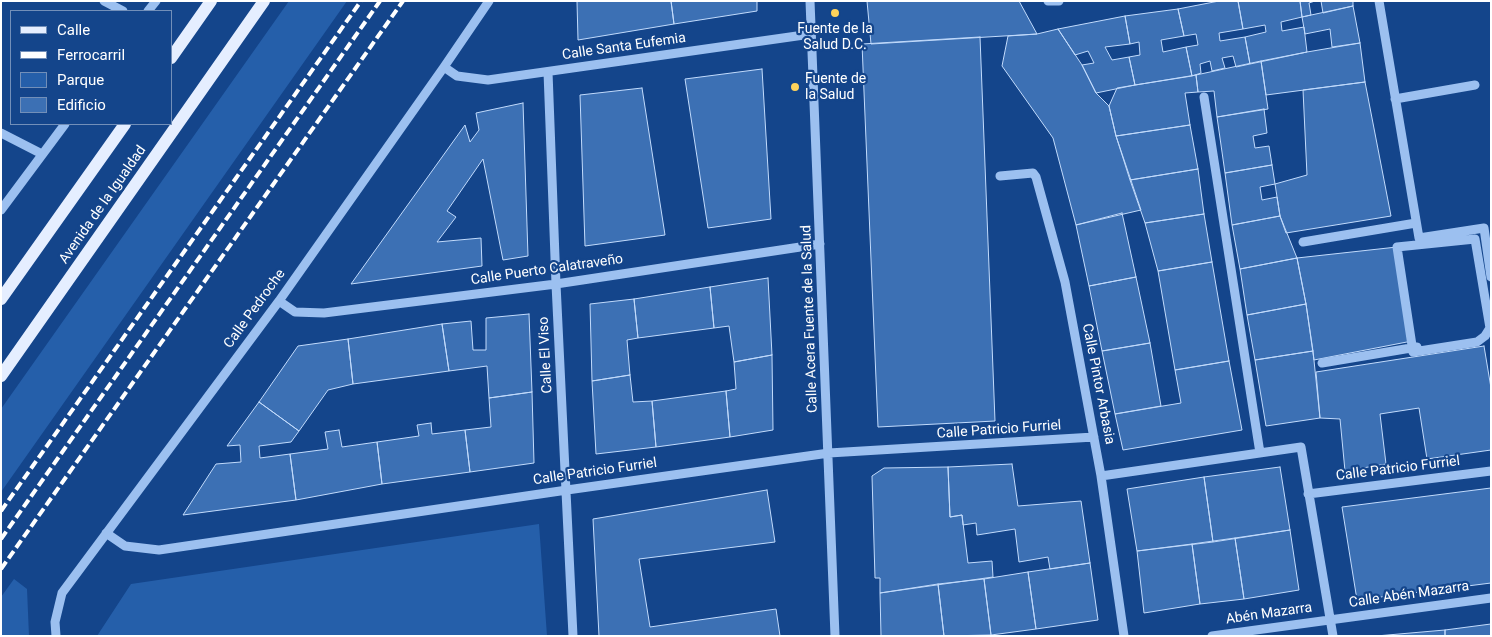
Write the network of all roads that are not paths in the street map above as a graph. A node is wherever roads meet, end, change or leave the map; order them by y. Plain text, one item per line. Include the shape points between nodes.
1 (104, 1) edge
2 (211, 1) edge
3 (264, 1) edge
4 (489, 1) edge
5 (810, 1) edge
6 (1048, 1) edge
7 (1058, 1) edge
8 (1379, 1) edge
9 (120, 10) edge
10 (811, 34) junction
11 (172, 57) edge
12 (444, 68) junction
13 (548, 72) junction
14 (1475, 85) dead end
15 (1204, 98) dead end
16 (1395, 98) junction
17 (63, 125) edge
18 (124, 125) edge
19 (1, 133) edge
20 (42, 154) junction
21 (1000, 176) dead end
22 (1, 210) edge
23 (1416, 223) junction
24 (1488, 237) edge
25 (1303, 242) dead end
26 (820, 244) junction
27 (1491, 278) edge
28 (556, 284) junction
29 (1, 299) edge
30 (279, 301) junction
31 (1488, 335) edge
32 (1413, 348) junction
33 (1322, 363) dead end
34 (1, 376) edge
35 (1094, 437) junction
36 (1260, 453) junction
37 (829, 454) junction
38 (1491, 471) edge
39 (1101, 476) junction
40 (566, 490) junction
41 (1308, 494) junction
42 (106, 533) junction
43 (1491, 598) edge
44 (1330, 620) junction
45 (56, 636) edge
46 (573, 636) edge
47 (835, 636) edge
48 (1124, 636) edge
49 (1212, 636) edge
50 (1332, 636) edge

1 - 9 street
2 - 11 main road
3 - 34 main road, Avenida de la Igualdad
4 - 12 street, Calle Pedroche
5 - 10 street, Calle Acera Fuente de la Salud
6 - 7 street
8 - 16 street
10 - 13 street, Calle Santa Eufemia
10 - 26 street, Calle Acera Fuente de la Salud
12 - 13 street, Calle Santa Eufemia via 458,76 488,80
12 - 30 street, Calle Pedroche
13 - 28 street, Calle El Viso
14 - 16 street
15 - 36 street
16 - 23 street
17 - 20 street
18 - 29 main road, Avenida de la Igualdad
19 - 20 street
20 - 22 street
21 - 35 street, Calle Pintor Arbasia via 1033,173 1036,177 1065,282
23 - 24 street via 1418,238 1484,228
23 - 25 street
24 - 27 street
26 - 28 street, Calle Puerto Calatraveño
26 - 37 street, Calle Acera Fuente de la Salud
28 - 30 street, Calle Puerto Calatraveño via 324,313 295,312
28 - 40 street, Calle El Viso
30 - 42 street, Calle Pedroche
31 - 32 street via 1477,342 1414,352
31 - 32 street via 1490,328 1475,240 1397,247
32 - 33 street
35 - 37 street, Calle Patricio Furriel
35 - 39 street, Calle Pintor Arbasia
36 - 39 street
36 - 41 street via 1301,447
37 - 40 street, Calle Patricio Furriel
37 - 47 street, Calle Acera Fuente de la Salud
38 - 41 street, Calle Patricio Furriel
39 - 48 street, Calle Pintor Arbasia
40 - 42 street, Calle Patricio Furriel via 159,550 125,546
40 - 46 street, Calle El Viso
41 - 44 street
42 - 45 street, Calle Pedroche via 62,593 55,622
43 - 44 street, Calle Abén Mazarra
44 - 49 street, Abén Mazarra
44 - 50 street

